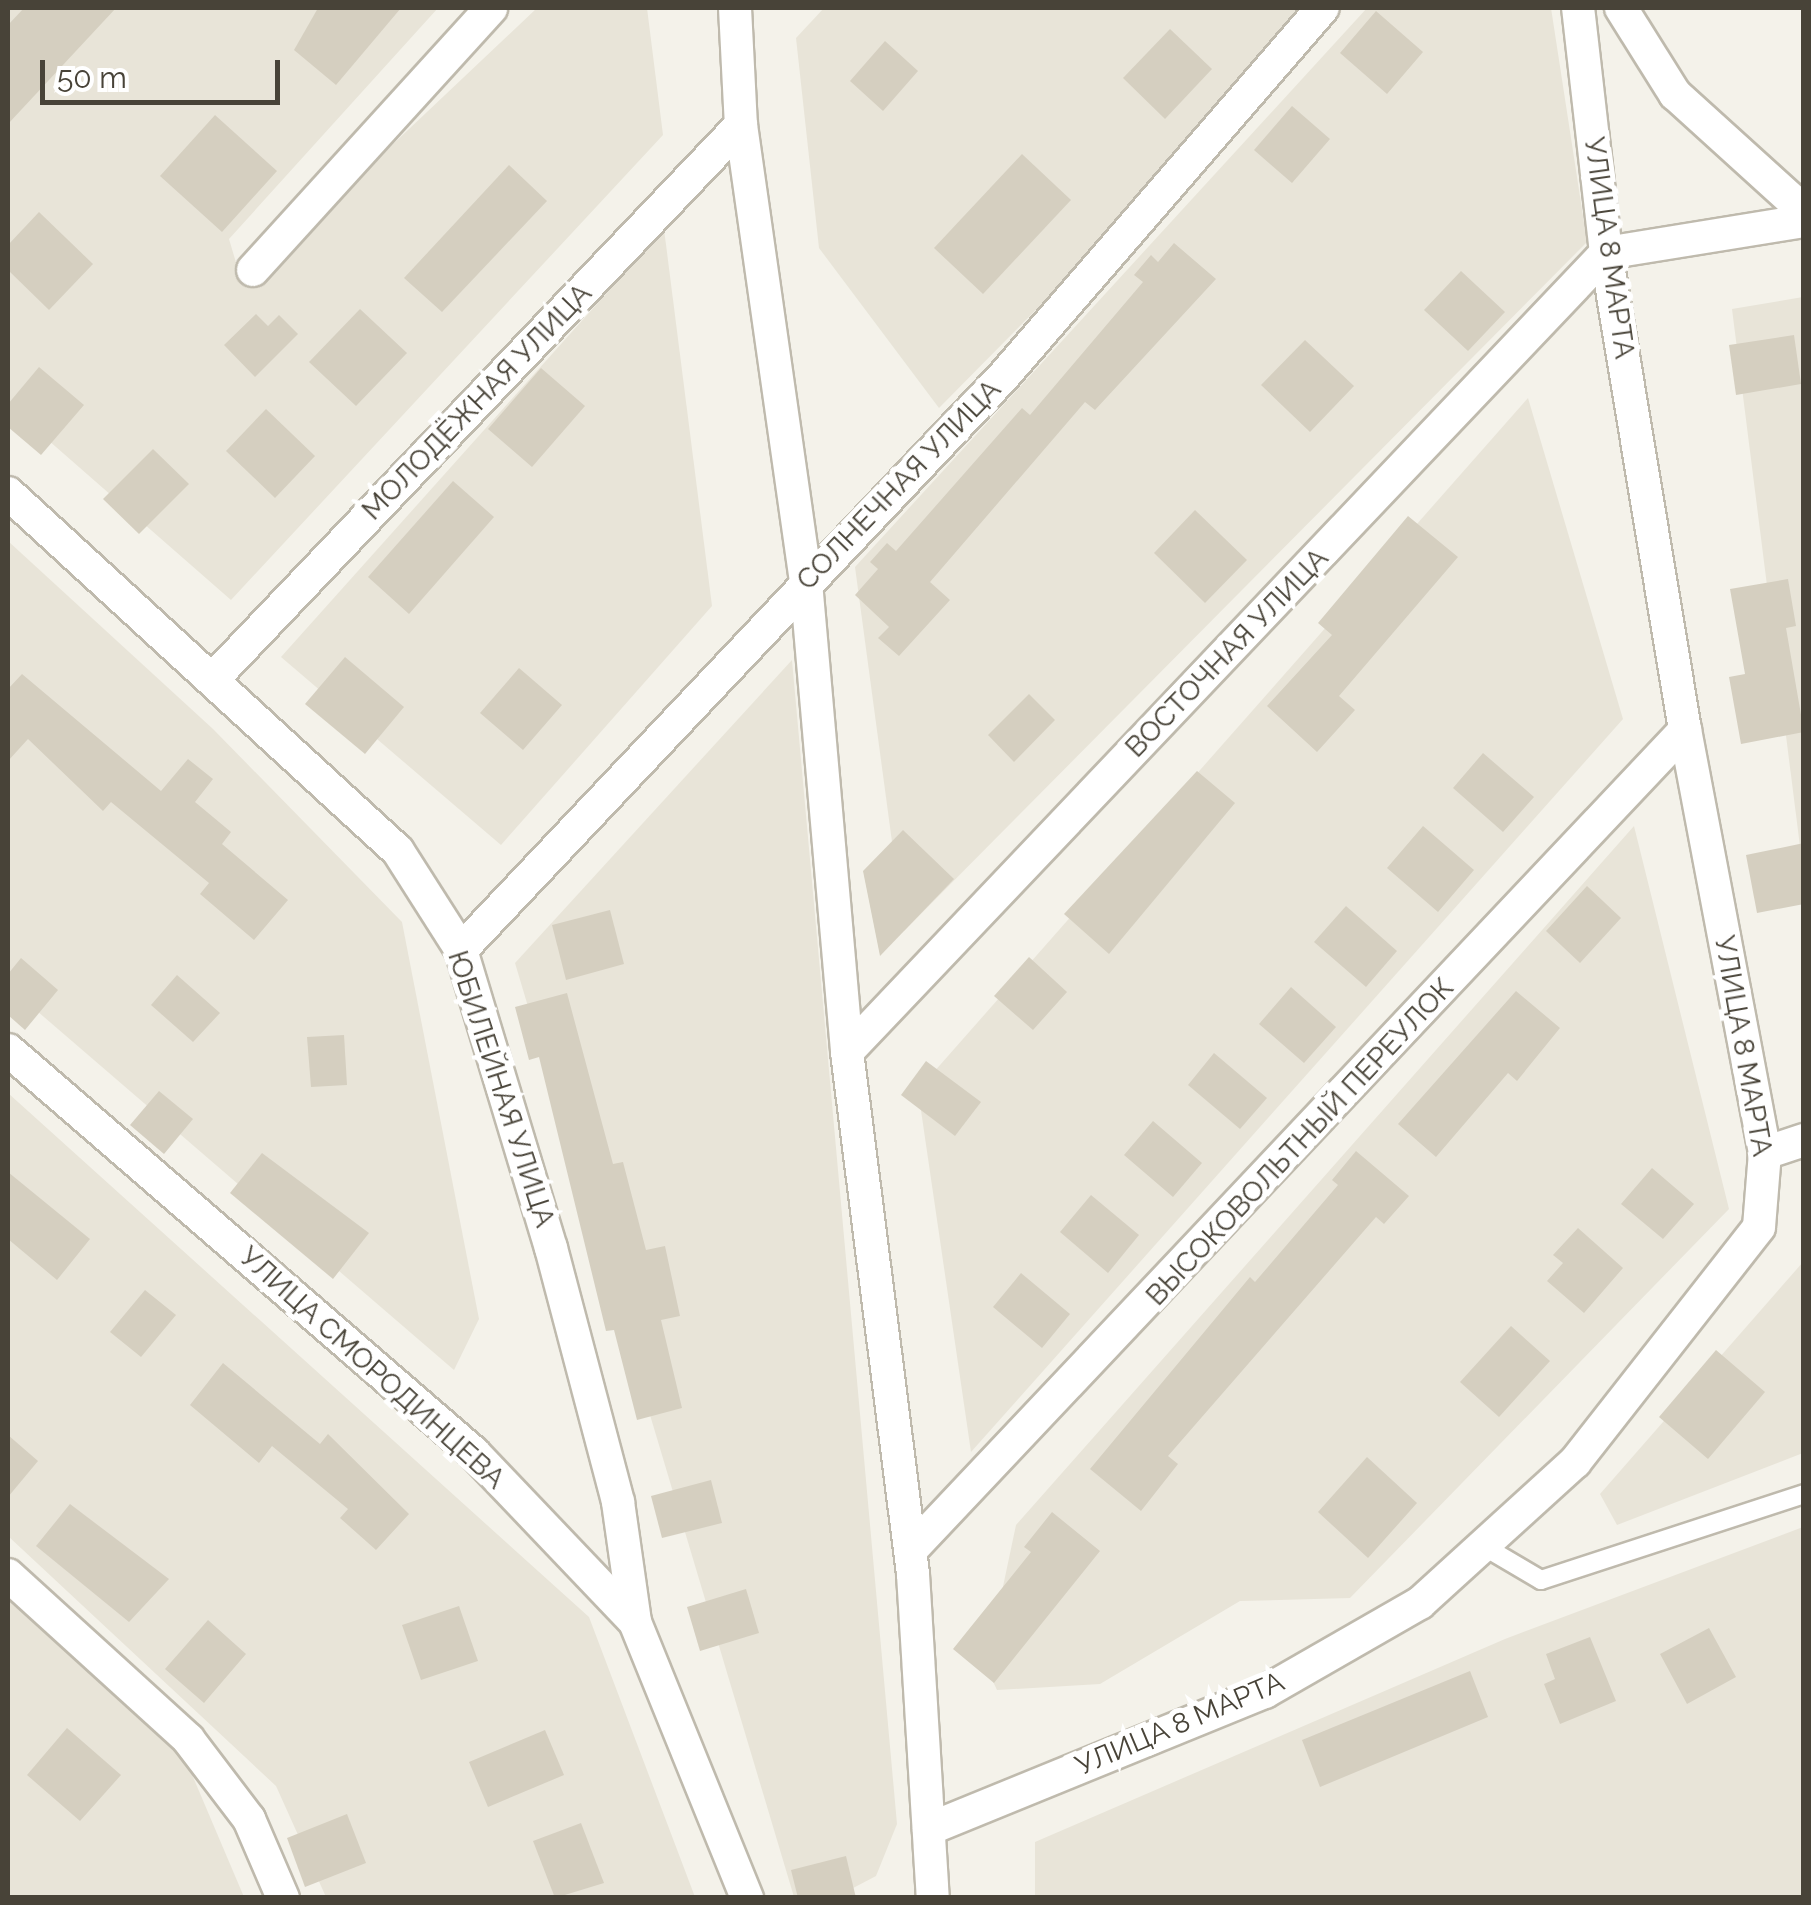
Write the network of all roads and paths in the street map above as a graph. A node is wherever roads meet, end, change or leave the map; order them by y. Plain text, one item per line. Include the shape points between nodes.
1 (491, 8) edge
2 (763, 8) edge
3 (1323, 8) edge
4 (1578, 8) edge
5 (1621, 8) edge
6 (738, 20) edge
7 (741, 125) junction
8 (1804, 211) edge
9 (1804, 221) edge
10 (1606, 253) junction
11 (253, 270) dead end
12 (8, 493) edge
13 (806, 582) junction
14 (214, 678) junction
15 (1686, 730) junction
16 (461, 950) junction
17 (8, 1050) edge
18 (847, 1052) junction
19 (1804, 1140) edge
20 (1765, 1153) junction
21 (1804, 1494) edge
22 (1485, 1547) junction
23 (911, 1550) junction
24 (8, 1575) edge
25 (635, 1622) junction
26 (929, 1829) junction
27 (283, 1898) edge
28 (747, 1898) edge
29 (933, 1898) edge

1 - 11 street
2 - 6 street
3 - 13 street, СОЛНЕЧНАЯ УЛИЦА via 1002,378
4 - 10 street, УЛИЦА 8 МАРТА
5 - 8 street via 1675,94
6 - 7 street
7 - 13 street
7 - 14 street, МОЛОДЁЖНАЯ УЛИЦА
9 - 10 street
10 - 15 street, УЛИЦА 8 МАРТА
10 - 18 street, ВОСТОЧНАЯ УЛИЦА
12 - 14 street, ЮБИЛЕЙНАЯ УЛИЦА
13 - 16 street, СОЛНЕЧНАЯ УЛИЦА
13 - 18 street
14 - 16 street, ЮБИЛЕЙНАЯ УЛИЦА via 398,851
15 - 20 street, УЛИЦА 8 МАРТА
15 - 23 street, ВЫСОКОВОЛЬТНЫЙ ПЕРЕУЛОК
16 - 25 street, ЮБИЛЕЙНАЯ УЛИЦА via 551,1248 618,1502
17 - 25 street, УЛИЦА СМОРОДИНЦЕВА via 474,1453
18 - 23 street
19 - 20 street
20 - 22 street, УЛИЦА 8 МАРТА via 1759,1226 1574,1462
21 - 22 lane via 1542,1580
22 - 26 street, УЛИЦА 8 МАРТА via 1420,1603 1265,1692
23 - 26 street
24 - 27 street via 188,1738 249,1819
25 - 28 street, УЛИЦА СМОРОДИНЦЕВА
26 - 29 street

